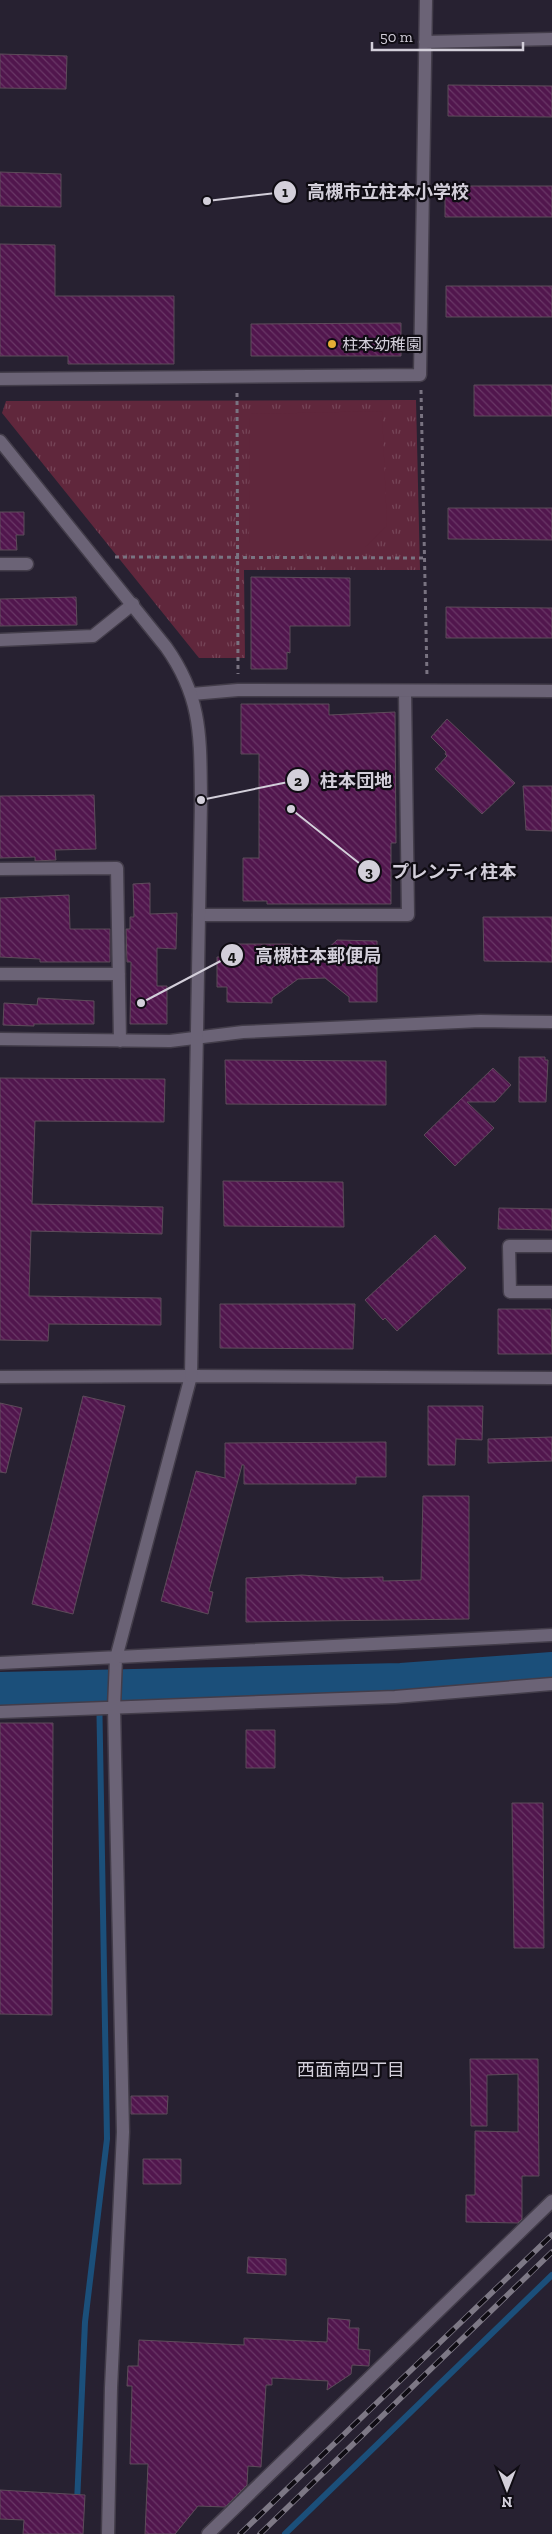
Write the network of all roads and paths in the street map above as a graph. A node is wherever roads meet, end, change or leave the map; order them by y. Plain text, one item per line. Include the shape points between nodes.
1 (426, 0) edge
2 (552, 39) edge
3 (425, 42) junction
4 (420, 375) junction
5 (237, 376) junction
6 (0, 379) edge
7 (0, 441) edge
8 (94, 557) junction
9 (236, 558) junction
10 (424, 558) junction
11 (0, 564) edge
12 (27, 564) dead end
13 (133, 604) junction
14 (0, 640) edge
15 (238, 690) junction
16 (552, 691) edge
17 (405, 692) junction
18 (428, 692) junction
19 (192, 694) junction
20 (0, 869) edge
21 (199, 915) junction
22 (0, 974) edge
23 (119, 974) junction
24 (552, 1022) edge
25 (196, 1037) junction
26 (0, 1039) edge
27 (120, 1041) junction
28 (552, 1246) edge
29 (552, 1292) edge
30 (191, 1376) junction
31 (0, 1377) edge
32 (552, 1378) edge
33 (552, 1635) edge
34 (116, 1658) junction
35 (0, 1663) edge
36 (552, 1684) edge
37 (114, 1708) junction
38 (0, 1712) edge
39 (552, 2201) edge
40 (108, 2534) edge
41 (208, 2534) edge

1 - 3 street
2 - 3 street
3 - 4 street
4 - 5 street
4 - 10 path
5 - 6 street
5 - 9 path
7 - 8 street
8 - 9 path
8 - 13 street
9 - 10 path
9 - 15 path
10 - 18 path
11 - 12 street
13 - 14 street via 93,636
13 - 19 street via 176,660
15 - 17 street
15 - 19 street
16 - 18 street
17 - 18 street
17 - 21 street via 408,915
19 - 21 street via 200,740
20 - 23 street via 117,868
21 - 25 street
22 - 23 street
23 - 27 street
24 - 25 street via 480,1020
25 - 27 street via 170,1041
25 - 30 street
26 - 27 street
28 - 29 street via 509,1246 510,1292
30 - 31 street
30 - 32 street
30 - 34 street
33 - 34 street
34 - 35 street
34 - 37 street
36 - 37 street via 395,1697
37 - 38 street
37 - 40 street via 123,2132
39 - 41 street

